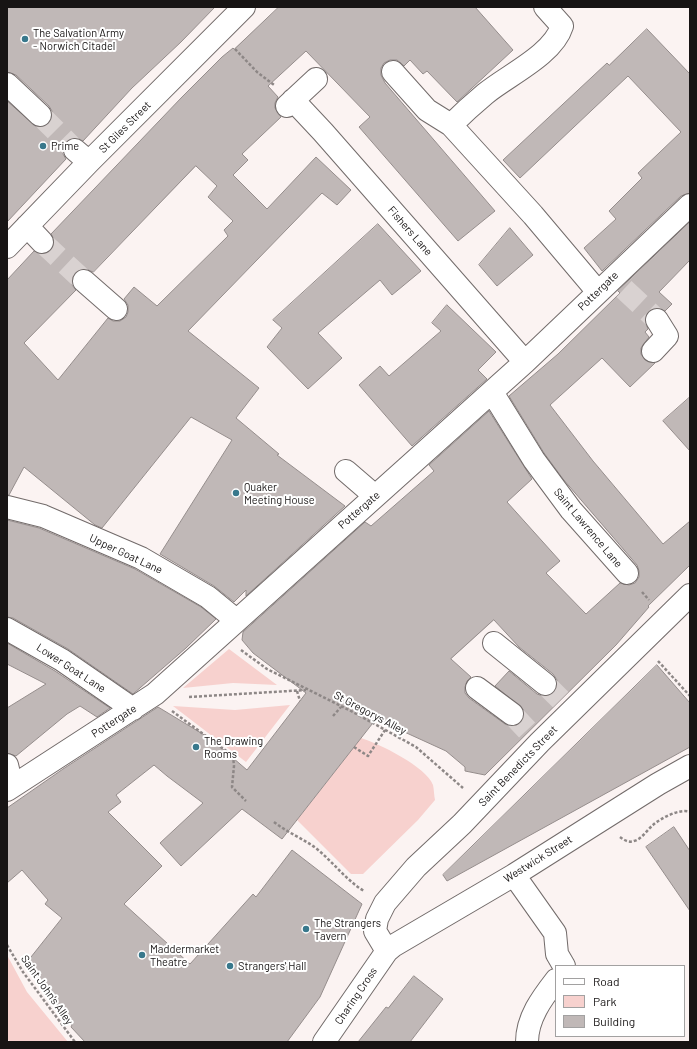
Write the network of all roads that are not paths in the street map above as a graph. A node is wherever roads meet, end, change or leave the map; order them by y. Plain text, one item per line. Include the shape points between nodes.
1 (244, 7) edge
2 (546, 7) edge
3 (393, 72) dead end
4 (316, 79) dead end
5 (7, 84) edge
6 (40, 115) tunnel mouth
7 (451, 125) junction
8 (690, 204) edge
9 (27, 226) junction
10 (42, 242) tunnel mouth
11 (7, 247) edge
12 (84, 282) tunnel mouth
13 (612, 286) junction
14 (116, 309) dead end
15 (657, 320) tunnel mouth
16 (653, 351) dead end
17 (524, 362) junction
18 (492, 392) junction
19 (346, 471) dead end
20 (374, 496) junction
21 (7, 507) edge
22 (627, 573) road end
23 (690, 595) edge
24 (236, 620) junction
25 (7, 629) edge
26 (494, 644) dead end
27 (545, 684) tunnel mouth
28 (477, 688) dead end
29 (133, 709) junction
30 (512, 714) tunnel mouth
31 (690, 766) edge
32 (9, 780) edge
33 (514, 875) junction
34 (387, 951) junction
35 (563, 965) edge
36 (555, 981) edge
37 (324, 1042) edge
38 (527, 1042) edge

1 - 9 street, St Giles Street via 82,156
2 - 7 street via 562,26 559,37 529,63 486,93
3 - 7 street via 427,110
4 - 17 street, Fishers Lane via 290,103 323,132
5 - 6 street
7 - 13 street via 537,221
8 - 13 street, Pottergate
9 - 10 street
9 - 11 street, St Giles Street
12 - 14 street
13 - 17 street, Pottergate
15 - 16 street via 667,336
17 - 18 street, Pottergate
18 - 20 street, Pottergate
18 - 22 street, Saint Lawrence Lane via 534,460 571,510
19 - 20 street
20 - 24 street, Pottergate
21 - 24 street, Upper Goat Lane via 43,516 141,558 208,597
23 - 34 street, Saint Benedicts Street via 534,736 480,804 416,867 381,911 375,931
24 - 29 street, Pottergate via 155,694
25 - 29 street, Lower Goat Lane via 62,660
26 - 27 street
28 - 30 street
29 - 32 street, Pottergate
31 - 33 street, Westwick Street
33 - 34 street, Westwick Street
33 - 35 street via 555,932 557,954
34 - 37 street, Charing Cross
36 - 38 street via 541,999 529,1025

